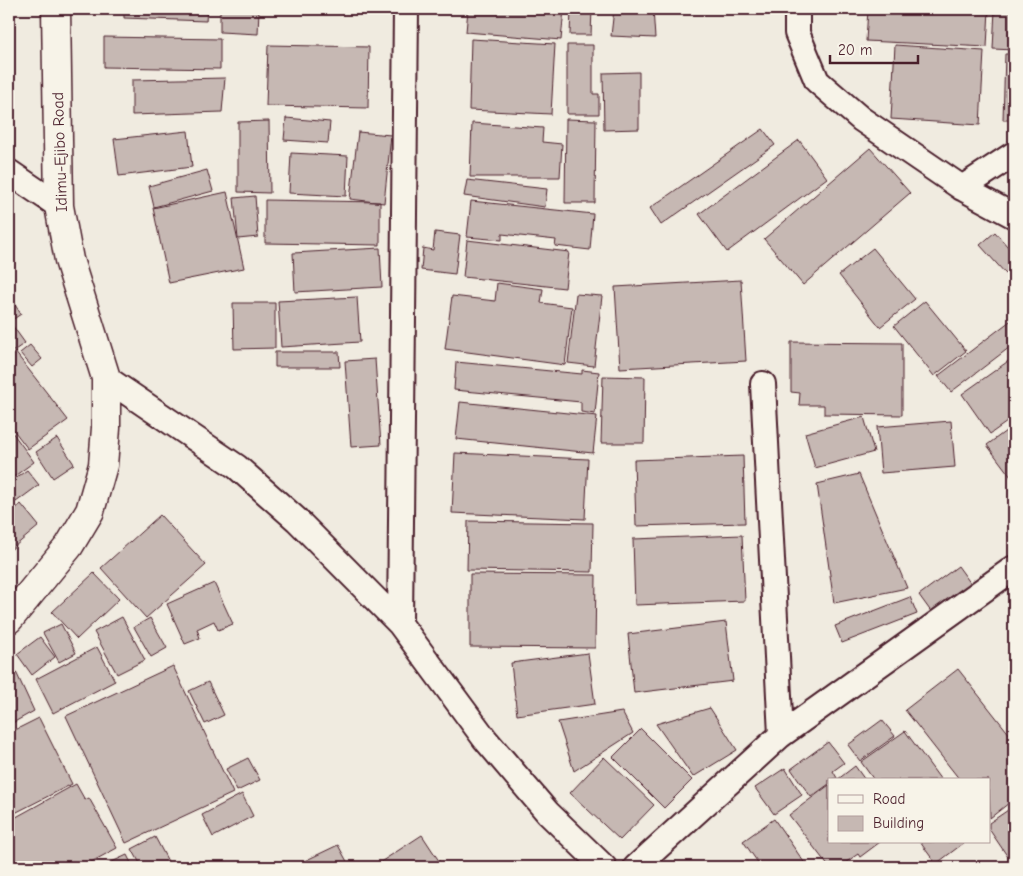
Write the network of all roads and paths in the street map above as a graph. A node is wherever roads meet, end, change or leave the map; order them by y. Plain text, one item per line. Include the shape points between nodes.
1 (56, 9) edge
2 (406, 9) edge
3 (797, 9) edge
4 (1014, 154) edge
5 (9, 172) edge
6 (962, 188) junction
7 (59, 206) junction
8 (1014, 216) edge
9 (106, 378) junction
10 (763, 384) dead end
11 (1014, 568) edge
12 (9, 619) edge
13 (400, 624) junction
14 (781, 736) junction
15 (604, 867) edge
16 (636, 867) edge

1 - 7 main road, Idimu-Ejibo Road
2 - 13 street
3 - 6 street via 797,34 817,81 861,119
4 - 6 street
5 - 7 street
6 - 8 street
7 - 9 main road, Idimu-Ejibo Road via 69,260
9 - 12 main road, Idimu-Ejibo Road via 103,465 90,511 69,546
9 - 13 street via 237,467 297,520
10 - 14 street
11 - 14 street
13 - 15 street via 485,739 548,813
14 - 16 street

